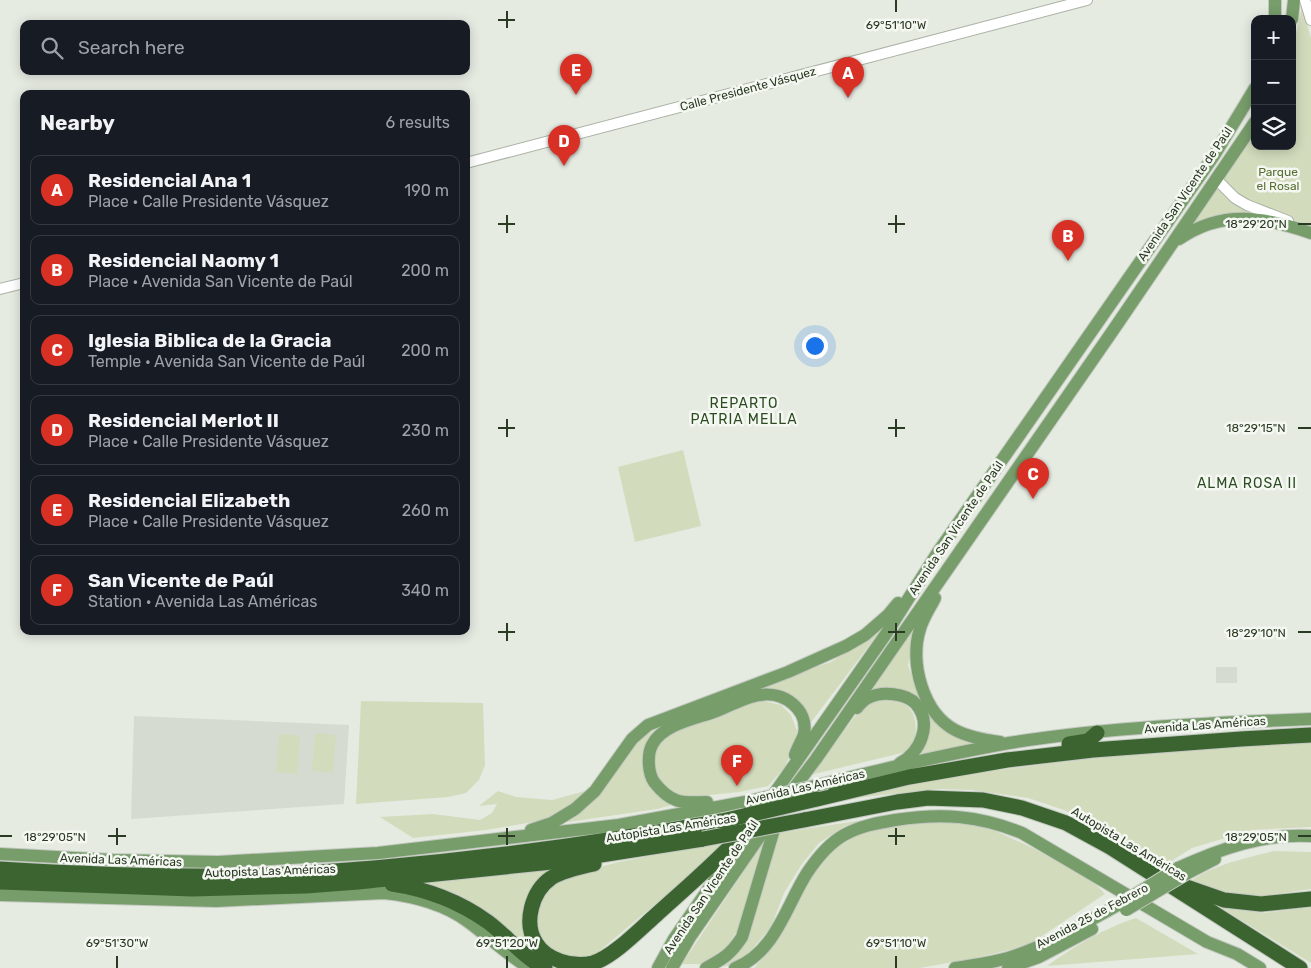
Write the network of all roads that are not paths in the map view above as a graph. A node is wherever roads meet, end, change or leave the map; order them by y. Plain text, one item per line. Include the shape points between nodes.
1 (1088, 0) edge
2 (1275, 0) edge
3 (1294, 0) edge
4 (1305, 0) edge
5 (1275, 15) edge
6 (1292, 15) edge
7 (1311, 20) edge
8 (1251, 95) edge
9 (1251, 128) edge
10 (470, 162) edge
11 (1216, 179) junction
12 (1311, 233) edge
13 (1171, 245) junction
14 (20, 284) edge
15 (0, 290) edge
16 (938, 552) junction
17 (952, 562) junction
18 (1311, 719) edge
19 (1097, 733) junction
20 (1311, 735) edge
21 (1010, 743) junction
22 (816, 759) junction
23 (892, 767) junction
24 (969, 767) junction
25 (784, 778) junction
26 (745, 802) junction
27 (781, 806) junction
28 (759, 816) junction
29 (1311, 836) edge
30 (703, 839) junction
31 (456, 844) junction
32 (1311, 844) edge
33 (0, 854) edge
34 (0, 869) edge
35 (1182, 871) junction
36 (1151, 874) junction
37 (0, 882) edge
38 (358, 882) junction
39 (0, 895) edge
40 (1311, 899) edge
41 (1122, 908) junction
42 (507, 954) junction
43 (515, 967) edge
44 (529, 968) edge
45 (545, 968) edge
46 (658, 968) edge
47 (672, 968) edge
48 (706, 968) edge
49 (736, 968) edge
50 (955, 968) edge
51 (1008, 968) edge
52 (1260, 968) edge
53 (1300, 968) edge

1 - 10 street, Calle Presidente Vásquez
2 - 5 main road
3 - 6 main road
4 - 7 street
8 - 16 main road, Avenida San Vicente de Paúl via 1188,194
9 - 11 main road, Avenida San Vicente de Paúl
11 - 12 street, Avenida San Vicente de Paúl via 1247,205 1299,225
11 - 13 main road, Avenida San Vicente de Paúl
12 - 13 main road via 1280,223 1242,218 1210,222
13 - 17 main road, Avenida San Vicente de Paúl
14 - 15 street
16 - 25 main road, Avenida San Vicente de Paúl via 886,634
16 - 31 main road via 888,615 865,635 788,672 648,725 632,739 595,791 552,823 535,830
17 - 21 main road via 920,628 916,660 918,676 932,708 955,730 986,740
17 - 22 main road, Avenida San Vicente de Paúl
18 - 19 main road, Avenida Las Américas
19 - 21 main road, Avenida Las Américas
19 - 24 highway via 1088,741 978,759
20 - 24 highway, Autopista Las Américas via 1093,750
21 - 23 main road, Avenida Las Américas
22 - 23 main road via 862,702 880,694 894,694 916,703 923,720 923,738 913,755
22 - 27 main road, Avenida San Vicente de Paúl
23 - 26 main road, Avenida Las Américas, bridge
24 - 34 highway, Autopista Las Américas, bridge via 909,777 722,821 636,837 437,862 246,876
25 - 26 main road via 804,734 804,722 801,712 779,696 760,695 666,730 652,744 649,754 651,776 663,793 688,803
25 - 28 main road, Avenida San Vicente de Paúl
26 - 31 main road, Avenida Las Américas via 619,825
27 - 47 main road, Avenida San Vicente de Paúl
27 - 48 main road via 742,937 726,957
28 - 30 highway via 729,849 639,930 594,963 570,964 543,952 535,942 529,918 536,895 552,877 583,866
28 - 46 main road, Avenida San Vicente de Paúl via 674,939
29 - 35 main road, Avenida 25 de Febrero via 1263,838 1212,852
30 - 36 highway, Autopista Las Américas, bridge via 897,802 928,798 983,800 1022,808 1066,823
30 - 38 highway, Autopista Las Américas via 562,861
31 - 33 main road, Avenida Las Américas via 378,853 218,862
32 - 35 main road, Avenida 25 de Febrero via 1264,847
35 - 41 main road, Avenida 25 de Febrero, bridge
36 - 40 highway via 1224,900 1261,904
36 - 53 highway, Autopista Las Américas
37 - 38 highway, Autopista Las Américas via 192,889
38 - 45 highway via 406,886 448,899 488,922
39 - 42 main road via 216,901 384,893 406,896 447,910
41 - 50 main road, Avenida 25 de Febrero via 1009,958
41 - 51 main road, Avenida 25 de Febrero via 1039,957
42 - 43 main road
42 - 44 main road
49 - 52 main road via 763,950 806,875 830,845 862,827 931,815 975,818 1022,833 1207,942

